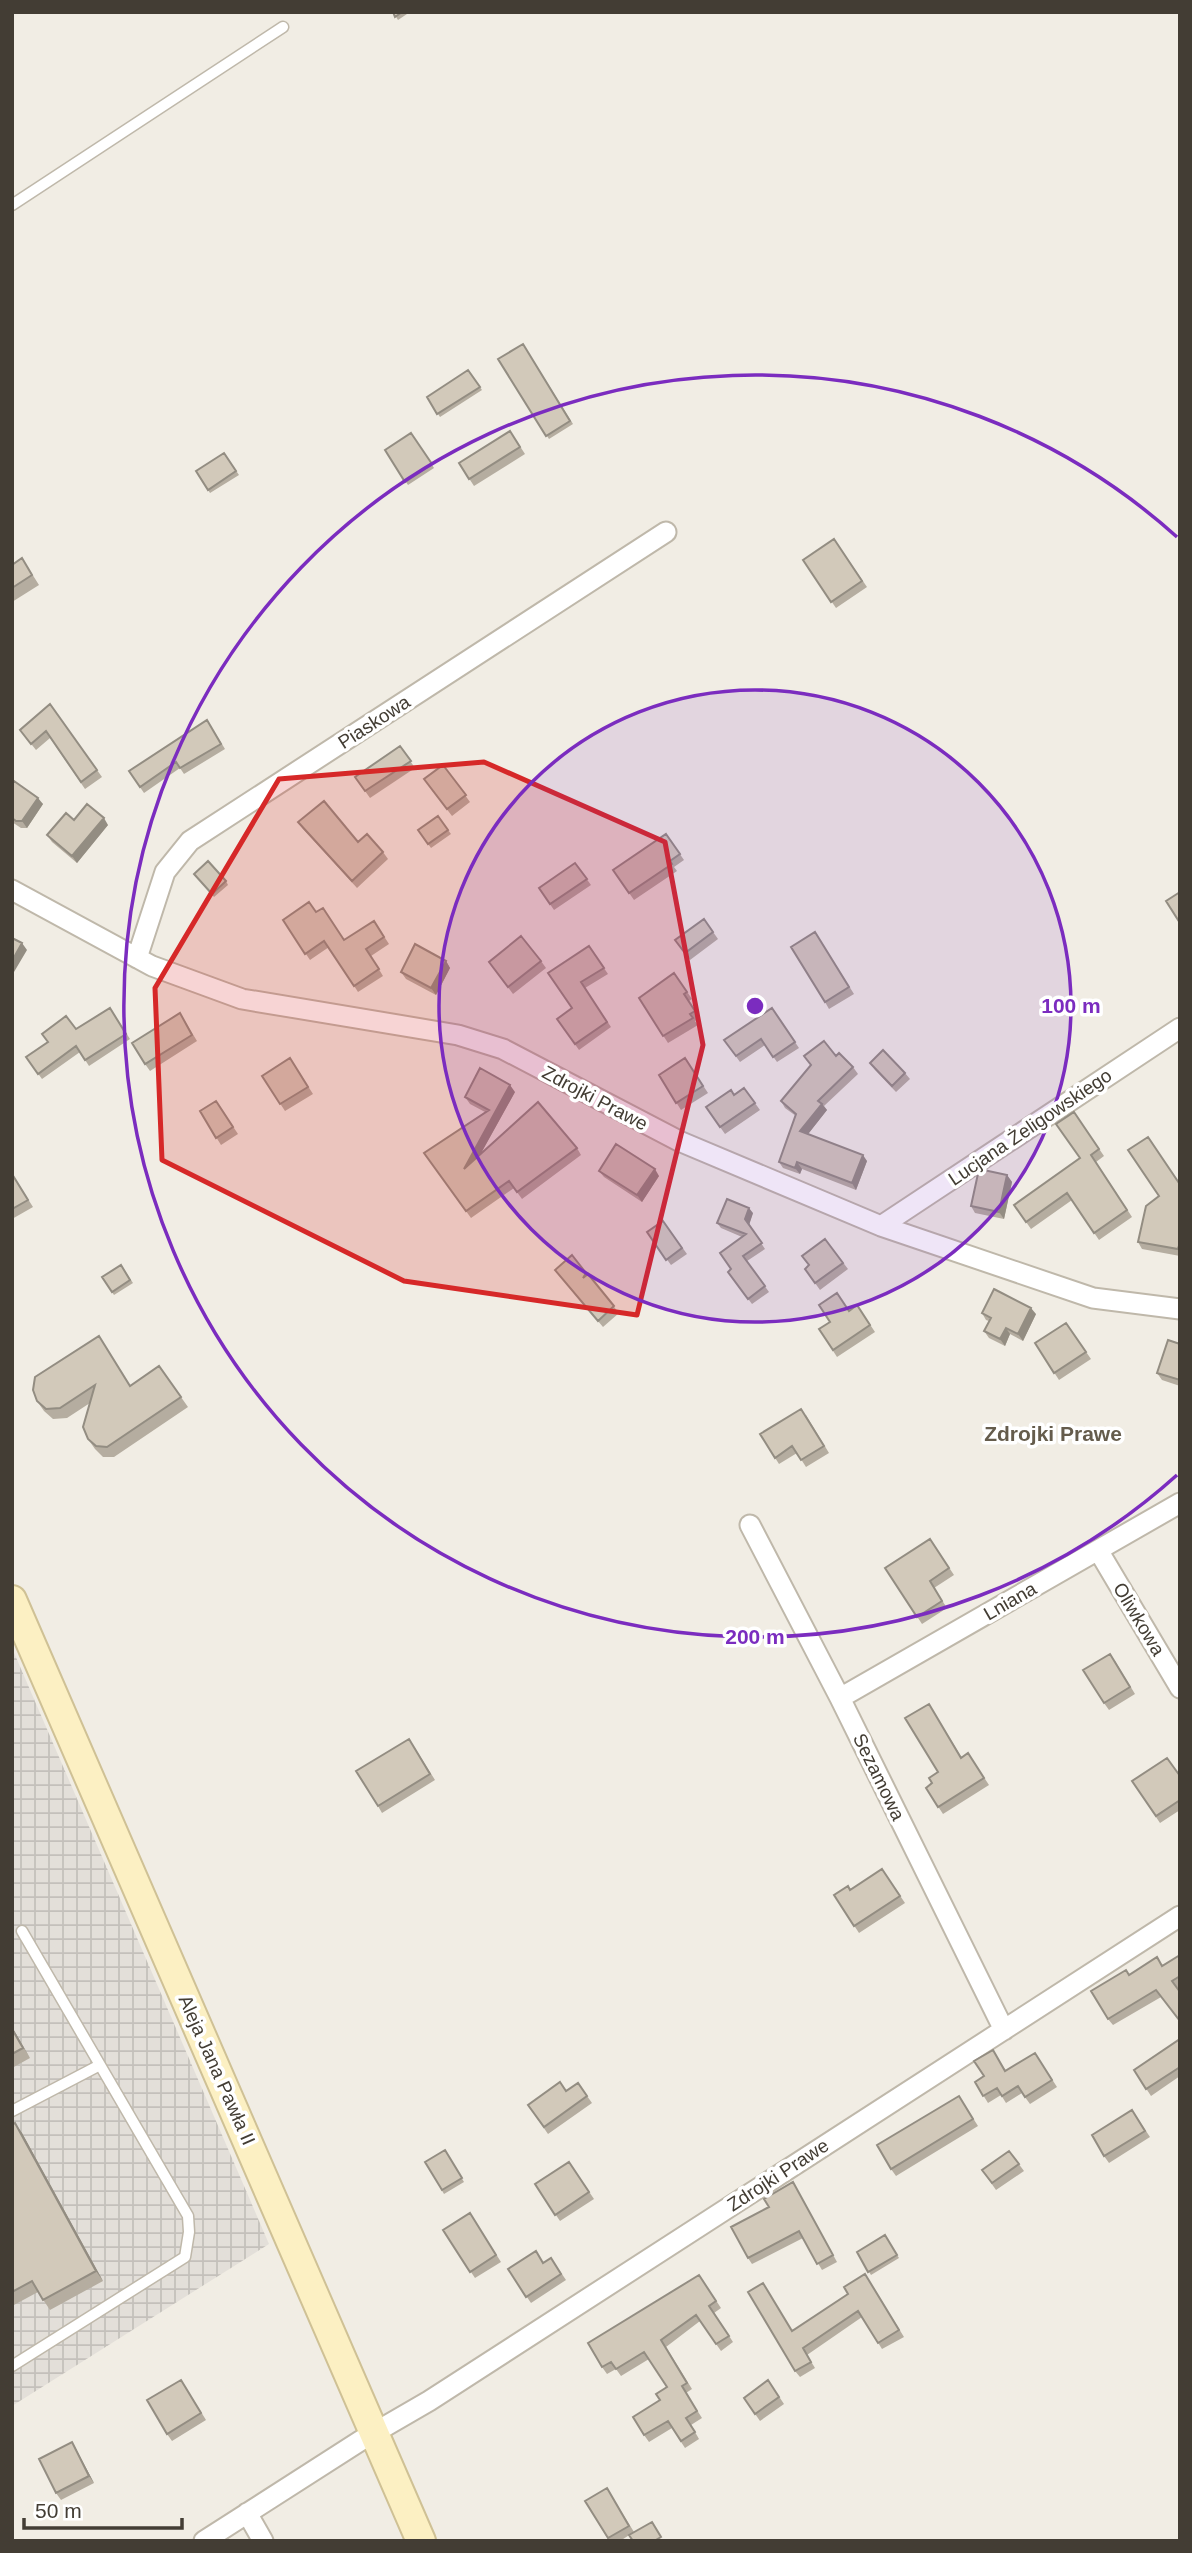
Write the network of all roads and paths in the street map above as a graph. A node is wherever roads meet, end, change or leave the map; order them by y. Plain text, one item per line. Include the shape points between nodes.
1 (283, 27) dead end
2 (12, 205) edge
3 (666, 532) dead end
4 (12, 890) edge
5 (137, 958) junction
6 (1180, 1028) edge
7 (881, 1226) junction
8 (1180, 1309) edge
9 (1180, 1503) edge
10 (750, 1525) dead end
11 (1098, 1550) junction
12 (12, 1600) edge
13 (1180, 1688) edge
14 (840, 1698) junction
15 (1180, 1916) edge
16 (22, 1931) dead end
17 (1003, 2031) junction
18 (100, 2065) junction
19 (12, 2111) edge
20 (12, 2366) edge
21 (374, 2432) junction
22 (247, 2513) junction
23 (204, 2541) edge
24 (263, 2541) edge
25 (421, 2541) edge

1 - 2 lane
3 - 5 street, Piaskowa via 190,841 165,872
4 - 5 street, Zdrojki Prawe
5 - 7 street, Zdrojki Prawe via 242,999 458,1035 503,1049 679,1141
6 - 7 street, Lucjana Żeligowskiego
7 - 8 street, Zdrojki Prawe via 1093,1297
9 - 11 street, Lniana
10 - 14 street, Sezamowa
11 - 13 street, Oliwkowa
11 - 14 street, Lniana
12 - 21 main road, Aleja Jana Pawła II
14 - 17 street, Sezamowa
15 - 17 street, Zdrojki Prawe
16 - 18 lane
17 - 21 street, Zdrojki Prawe
18 - 19 lane
18 - 20 lane via 187,2216 185,2257
21 - 22 street, Zdrojki Prawe
21 - 25 main road, Aleja Jana Pawła II
22 - 23 street, Zdrojki Prawe
22 - 24 street

